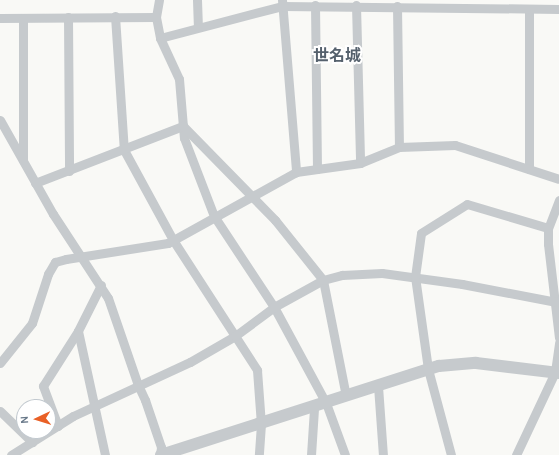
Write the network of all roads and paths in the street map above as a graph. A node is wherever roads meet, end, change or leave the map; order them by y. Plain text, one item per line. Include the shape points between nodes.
1 (159, 0) edge
2 (197, 0) edge
3 (282, 3) edge
4 (436, 3) edge
5 (315, 5) junction
6 (356, 6) junction
7 (397, 6) junction
8 (529, 9) junction
9 (559, 9) edge
10 (115, 16) junction
11 (68, 17) junction
12 (156, 17) junction
13 (0, 18) edge
14 (24, 18) junction
15 (198, 27) junction
16 (160, 38) junction
17 (0, 120) edge
18 (183, 126) junction
19 (399, 147) junction
20 (124, 150) junction
21 (23, 162) junction
22 (360, 163) junction
23 (317, 169) junction
24 (529, 169) junction
25 (68, 172) junction
26 (296, 172) junction
27 (559, 179) edge
28 (34, 183) junction
29 (250, 195) junction
30 (559, 200) edge
31 (214, 216) junction
32 (548, 228) junction
33 (173, 240) junction
34 (82, 258) junction
35 (415, 277) junction
36 (323, 280) junction
37 (101, 285) junction
38 (556, 302) junction
39 (274, 307) junction
40 (78, 331) junction
41 (235, 336) junction
42 (559, 337) edge
43 (559, 342) edge
44 (0, 363) edge
45 (428, 369) junction
46 (557, 373) edge
47 (138, 385) junction
48 (378, 386) junction
49 (346, 396) junction
50 (326, 403) junction
51 (95, 406) junction
52 (314, 408) junction
53 (0, 411) edge
54 (261, 424) junction
55 (58, 426) junction
56 (32, 442) junction
57 (11, 455) edge
58 (105, 455) edge
59 (161, 455) edge
60 (259, 455) edge
61 (311, 455) edge
62 (346, 455) edge
63 (383, 455) edge
64 (451, 455) edge
65 (516, 455) edge

1 - 12 street
2 - 15 street
3 - 5 street
3 - 15 street
3 - 26 street
4 - 7 street
4 - 8 street
5 - 6 street
5 - 23 street
6 - 7 street
6 - 22 street
7 - 19 street
8 - 9 street
8 - 24 street
10 - 11 street
10 - 12 street
10 - 20 street
11 - 14 street
11 - 25 street
12 - 16 street
13 - 14 street
14 - 21 street
15 - 16 street
16 - 18 street via 179,79
17 - 21 street
18 - 20 street
18 - 29 street
18 - 31 street via 187,146
19 - 22 street
19 - 24 street via 455,145
20 - 25 street
20 - 33 street
21 - 28 street
22 - 23 street
23 - 26 street
24 - 27 street
25 - 28 street
26 - 29 street
28 - 34 street
29 - 31 street
29 - 36 street via 275,220
30 - 32 street
31 - 33 street
31 - 39 street
32 - 35 street via 467,204 421,234
32 - 38 street
33 - 34 street via 128,251
33 - 41 street
34 - 37 street
34 - 44 street via 55,262 48,274 32,323
35 - 36 street via 382,273 342,275
35 - 38 street
35 - 45 street
36 - 39 street
36 - 49 street
37 - 40 street
37 - 47 street via 108,298
38 - 42 street
39 - 41 street
39 - 50 street
40 - 51 street
40 - 55 street via 43,386
41 - 47 street via 190,362
41 - 54 street via 257,370
43 - 46 street
45 - 46 street via 456,363 476,363
45 - 48 street
45 - 64 street
46 - 65 street
47 - 51 street
47 - 59 street via 161,447
48 - 49 street
48 - 63 street
49 - 50 street
50 - 52 street
50 - 62 street
51 - 55 street
51 - 58 street
52 - 54 street
52 - 61 street
53 - 56 street
54 - 59 street
54 - 60 street
55 - 56 street
56 - 57 street

